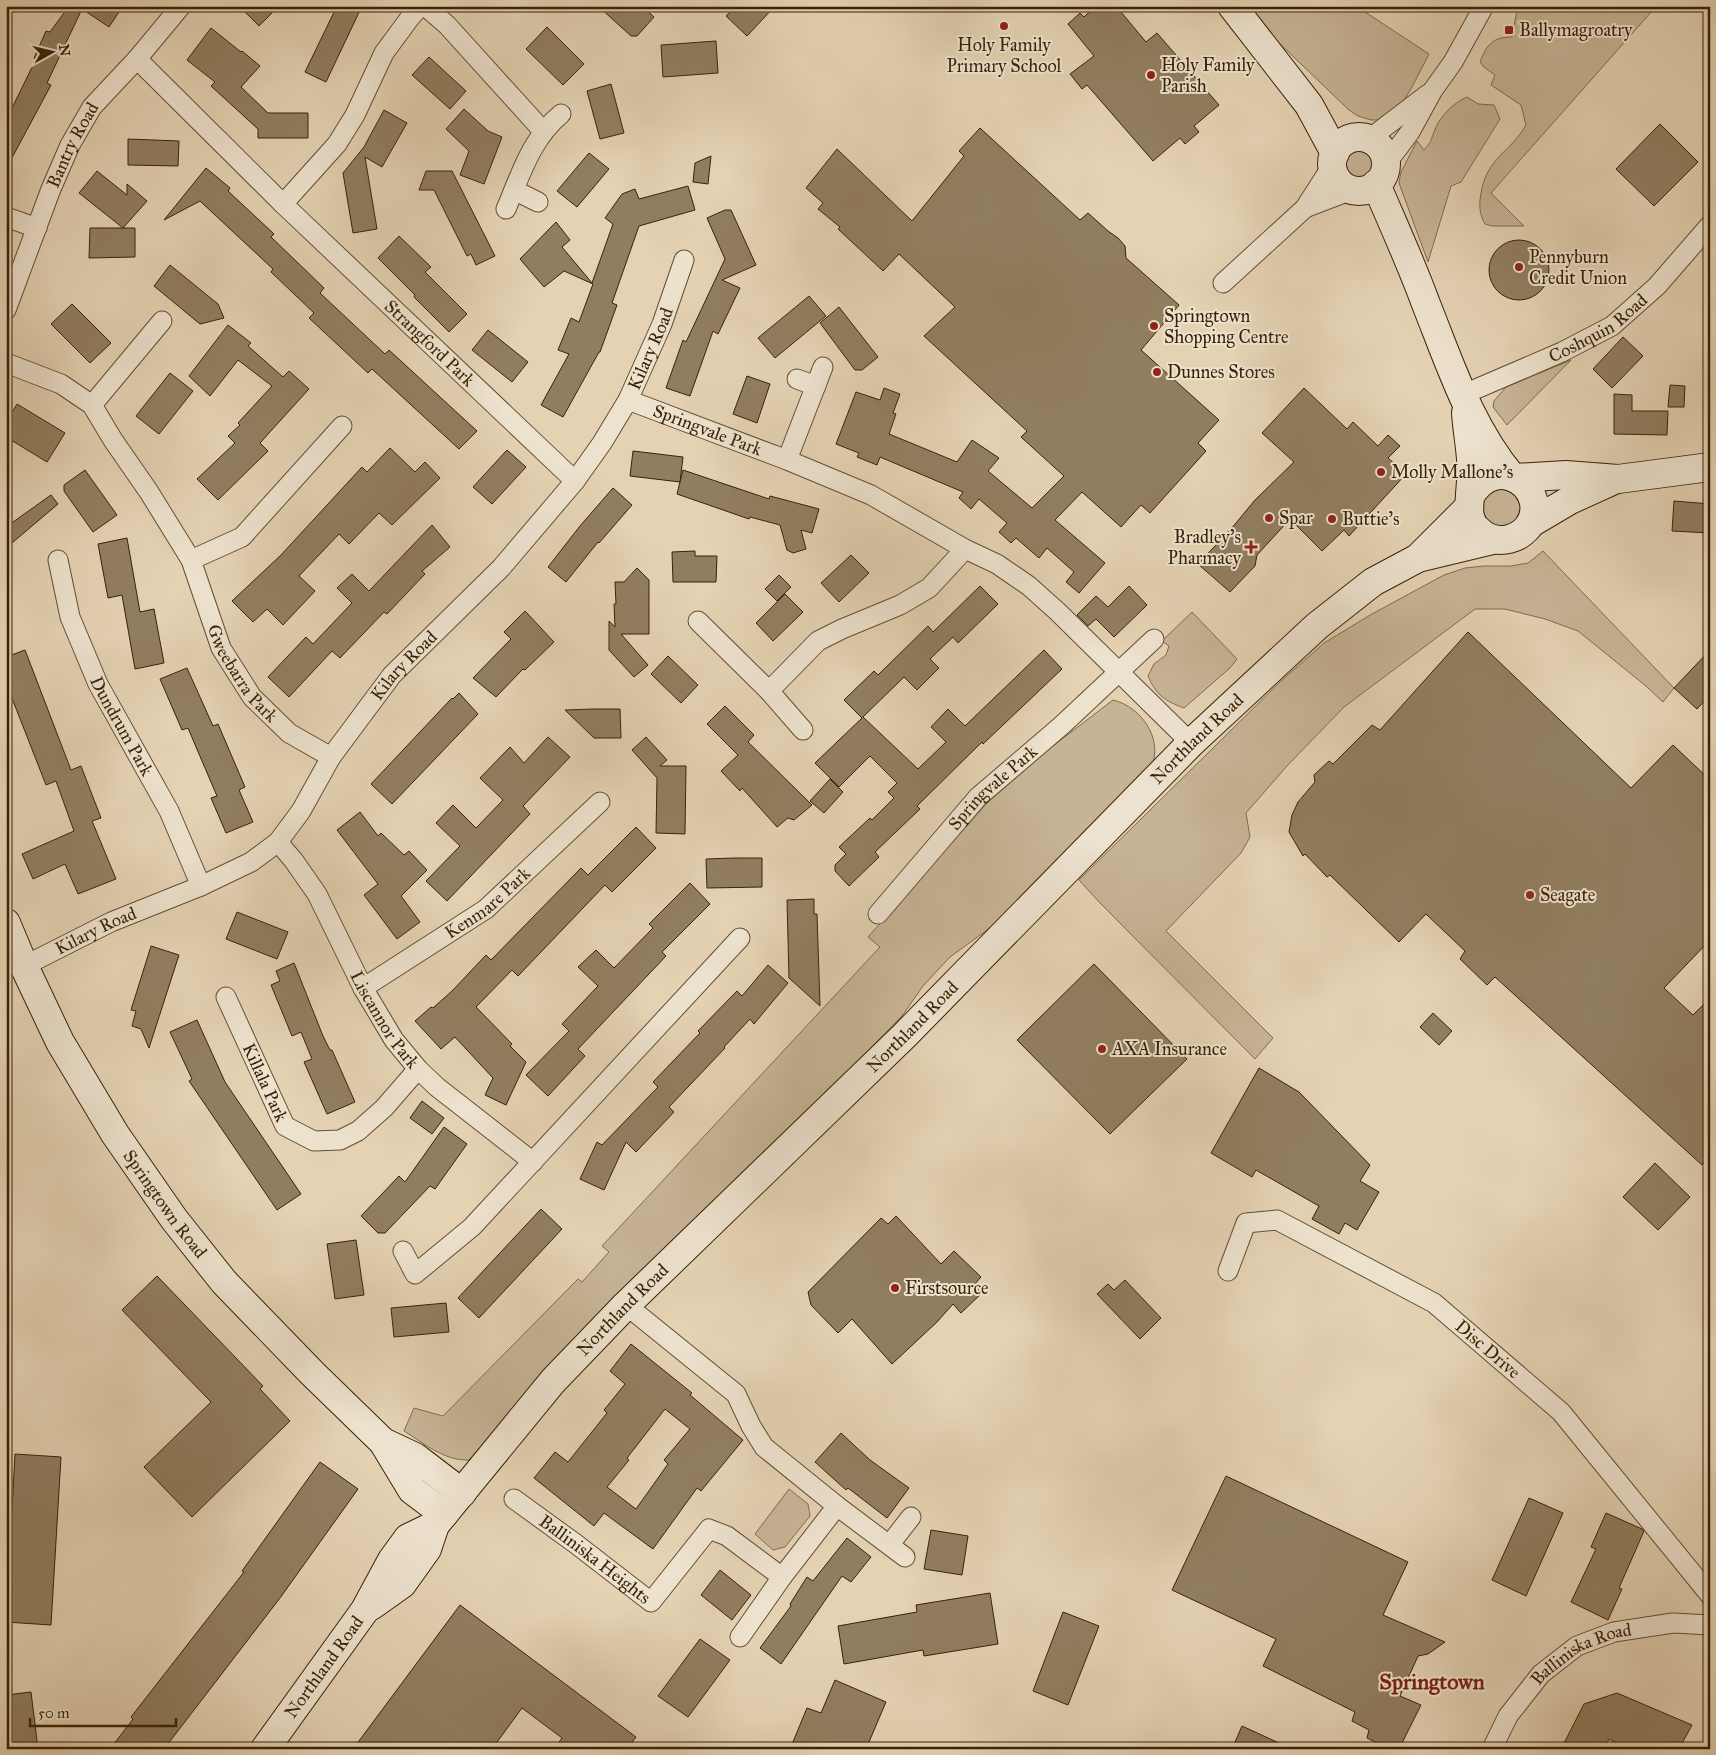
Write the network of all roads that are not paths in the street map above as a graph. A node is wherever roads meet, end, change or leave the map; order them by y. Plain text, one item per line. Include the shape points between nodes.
1 (181, 6) edge
2 (420, 6) edge
3 (425, 6) edge
4 (1232, 6) edge
5 (1484, 6) edge
6 (137, 59) junction
7 (1433, 90) junction
8 (561, 114) dead end
9 (543, 132) junction
10 (1347, 149) junction
11 (1371, 179) junction
12 (514, 190) junction
13 (538, 202) dead end
14 (283, 204) junction
15 (1305, 208) junction
16 (506, 209) dead end
17 (6, 217) edge
18 (1710, 225) edge
19 (37, 228) junction
20 (684, 260) dead end
21 (1223, 284) dead end
22 (6, 310) edge
23 (162, 321) dead end
24 (6, 362) edge
25 (823, 367) dead end
26 (797, 379) dead end
27 (816, 386) junction
28 (1463, 398) junction
29 (628, 400) junction
30 (92, 405) junction
31 (342, 426) dead end
32 (787, 460) junction
33 (1710, 467) edge
34 (1513, 477) junction
35 (1618, 478) junction
36 (575, 481) junction
37 (1470, 501) junction
38 (1530, 523) junction
39 (1493, 540) junction
40 (965, 549) junction
41 (1418, 558) junction
42 (58, 560) dead end
43 (191, 560) junction
44 (698, 621) dead end
45 (1154, 639) dead end
46 (1119, 672) junction
47 (769, 690) junction
48 (803, 730) dead end
49 (1190, 743) junction
50 (331, 757) junction
51 (600, 802) dead end
52 (278, 842) junction
53 (201, 886) junction
54 (878, 914) dead end
55 (6, 923) edge
56 (740, 938) dead end
57 (24, 966) junction
58 (363, 988) junction
59 (226, 997) dead end
60 (418, 1069) junction
61 (533, 1162) junction
62 (403, 1251) dead end
63 (1228, 1271) dead end
64 (626, 1306) junction
65 (382, 1442) junction
66 (462, 1493) junction
67 (514, 1499) dead end
68 (837, 1506) junction
69 (911, 1517) dead end
70 (440, 1520) junction
71 (890, 1544) junction
72 (905, 1557) dead end
73 (782, 1577) junction
74 (1710, 1595) edge
75 (1710, 1625) edge
76 (740, 1637) dead end
77 (265, 1749) edge
78 (1492, 1749) edge

1 - 6 street, Bantry Road
2 - 14 street via 384,53 355,115 337,144
3 - 9 street via 447,25
4 - 10 main road via 1308,105
5 - 7 street via 1453,62
6 - 14 street, Strangford Park
6 - 19 street, Bantry Road via 92,107 74,137
7 - 10 street
7 - 11 street via 1410,132
8 - 9 street
9 - 12 street via 533,146
10 - 11 main road via 1381,149
10 - 11 main road via 1335,177 1339,181
10 - 15 street
11 - 15 street
11 - 28 main road via 1420,287
12 - 13 street
12 - 16 street
14 - 36 street, Strangford Park
15 - 21 street
17 - 19 street
18 - 28 street, Coshquin Road via 1657,286 1612,326
19 - 22 street, Bantry Road
20 - 29 street, Kilary Road via 662,324
23 - 30 street
24 - 30 street, Gweebarra Park via 61,384
25 - 27 street
26 - 27 street
27 - 32 street
28 - 34 main road via 1490,449
28 - 37 main road via 1471,459
29 - 32 street, Springvale Park
29 - 36 street, Kilary Road
30 - 43 street, Gweebarra Park
31 - 43 street via 242,536
32 - 40 street, Springvale Park via 870,495
33 - 35 main road
34 - 35 main road via 1566,475
34 - 37 main road via 1485,479 1476,486
34 - 38 main road via 1524,483 1532,496 1534,512
35 - 38 main road
36 - 50 street, Kilary Road via 501,568 392,675
37 - 39 main road via 1470,518 1475,528
37 - 41 main road, Northland Road
38 - 39 main road via 1515,538
39 - 41 main road, Northland Road
40 - 46 street, Springvale Park via 997,564 1029,586
40 - 47 street via 929,588 900,605 818,641
41 - 49 main road, Northland Road via 1373,582 1317,626
42 - 53 street, Dundrum Park via 70,617 98,684 168,811
43 - 50 street, Gweebarra Park via 221,648 252,697 289,733
44 - 47 street
45 - 46 street
46 - 49 street, Springvale Park
46 - 54 street, Springvale Park via 978,797
47 - 48 street
49 - 64 main road, Northland Road via 904,1036
50 - 52 street, Kilary Road via 301,810
51 - 58 street, Kenmare Park via 486,909
52 - 53 street, Kilary Road via 251,862
52 - 58 street, Liscannor Park via 317,894
53 - 57 street, Kilary Road via 111,922
55 - 57 main road, Springtown Road
56 - 61 street
57 - 65 main road, Springtown Road via 60,1042 115,1134 174,1219 224,1282
58 - 60 street, Liscannor Park via 394,1040
59 - 60 street, Killala Park via 285,1126 314,1141 340,1140 358,1131 384,1108
60 - 61 street, Liscannor Park
61 - 62 street via 472,1227 415,1274
63 - 74 street, Disc Drive via 1246,1224 1277,1220 1434,1302 1561,1412
64 - 66 main road, Northland Road via 553,1381
64 - 68 street via 736,1394 764,1447
65 - 66 main road, Springtown Road via 415,1457
65 - 70 main road, Springtown Road via 412,1490
66 - 70 main road, Northland Road
67 - 73 street, Balliniska Heights via 651,1602 710,1529 727,1536
68 - 71 street
68 - 73 street
69 - 71 street
70 - 77 main road, Northland Road via 408,1538 365,1610
71 - 72 street
73 - 76 street
75 - 78 street, Balliniska Road via 1673,1623 1614,1632 1577,1646 1541,1674 1508,1716

